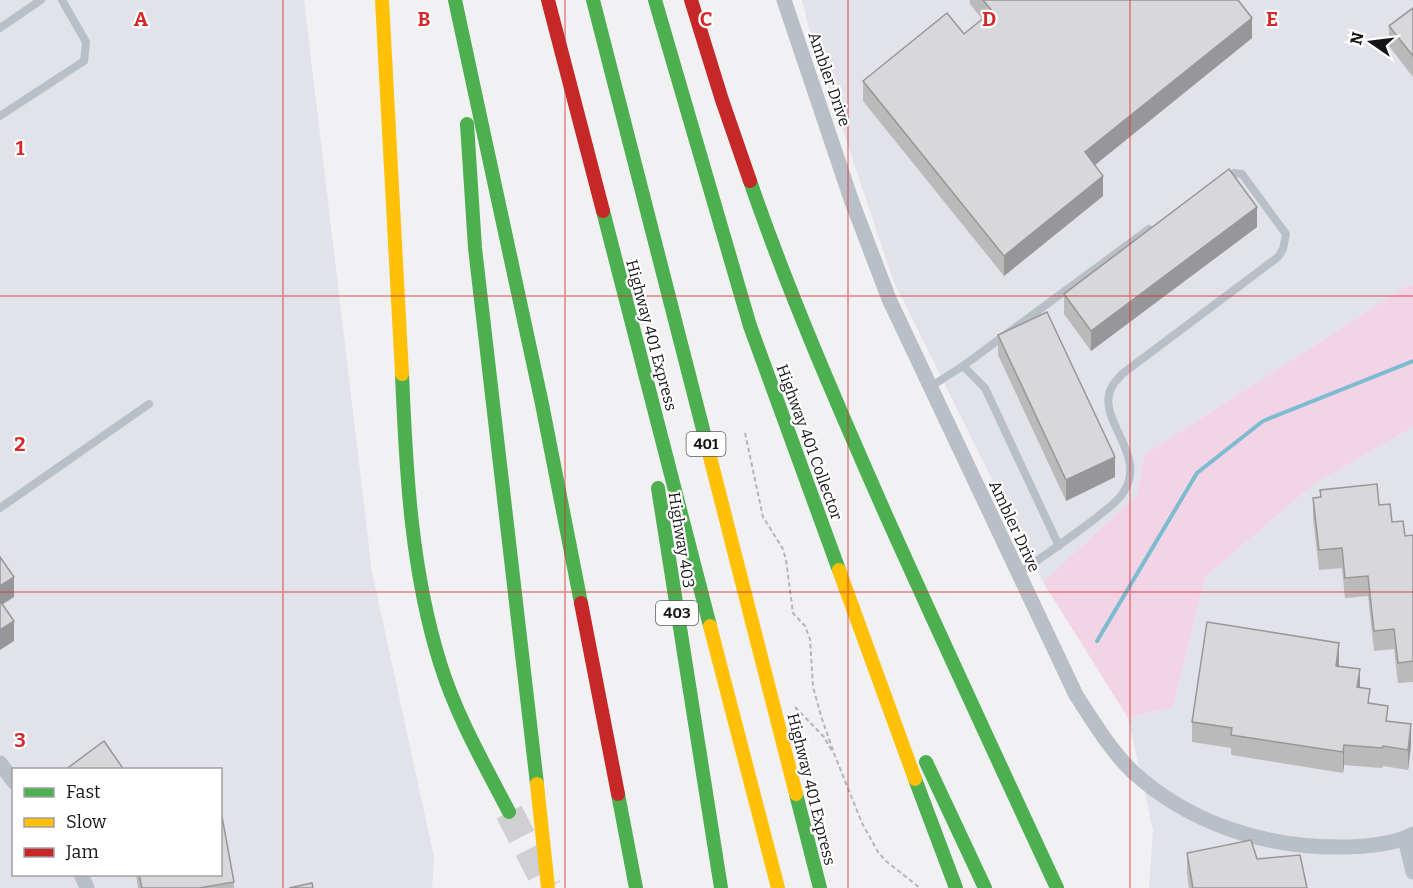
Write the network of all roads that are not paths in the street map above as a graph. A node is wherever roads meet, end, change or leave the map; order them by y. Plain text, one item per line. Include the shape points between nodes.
1 (41, 0) edge
2 (62, 0) edge
3 (382, 0) edge
4 (455, 0) edge
5 (548, 0) edge
6 (593, 0) edge
7 (655, 0) edge
8 (691, 0) edge
9 (784, 0) edge
10 (0, 28) edge
11 (461, 30) junction
12 (0, 116) edge
13 (1219, 179) edge
14 (1161, 221) edge
15 (635, 338) junction
16 (963, 366) junction
17 (929, 387) junction
18 (149, 404) dead end
19 (0, 508) edge
20 (1059, 546) junction
21 (1018, 574) junction
22 (851, 602) junction
23 (0, 763) edge
24 (12, 779) edge
25 (509, 812) tunnel mouth
26 (1409, 836) edge
27 (1413, 872) edge
28 (548, 888) edge
29 (636, 888) edge
30 (721, 888) edge
31 (778, 888) edge
32 (820, 888) edge
33 (956, 888) edge
34 (985, 888) edge
35 (1057, 888) edge

1 - 10 lane
2 - 12 lane via 86,42 84,61
3 - 25 highway via 412,534 440,664 463,723
4 - 11 highway
5 - 15 highway, Highway 401 Express / 401
6 - 32 highway, Highway 401 Express / 401
7 - 22 highway, Highway 401 Collector via 750,326
8 - 35 highway via 770,239 828,384
9 - 17 street, Ambler Drive via 870,251
11 - 28 highway via 475,248
11 - 29 highway via 542,404
13 - 20 lane via 1242,174 1287,234 1284,249 1122,374 1112,386 1109,406 1130,461 1128,486 1115,503
14 - 16 lane
15 - 30 highway, Highway 403 / 403
15 - 31 highway, Highway 401 Express / 401
16 - 17 lane
16 - 20 lane via 986,388
17 - 21 street, Ambler Drive
18 - 19 lane
20 - 21 lane
21 - 26 street, Ambler Drive via 1076,695 1100,731 1133,771 1178,805 1239,834 1281,843 1354,847
22 - 33 highway, Highway 401 Collector
22 - 34 highway
23 - 24 street
26 - 27 street

